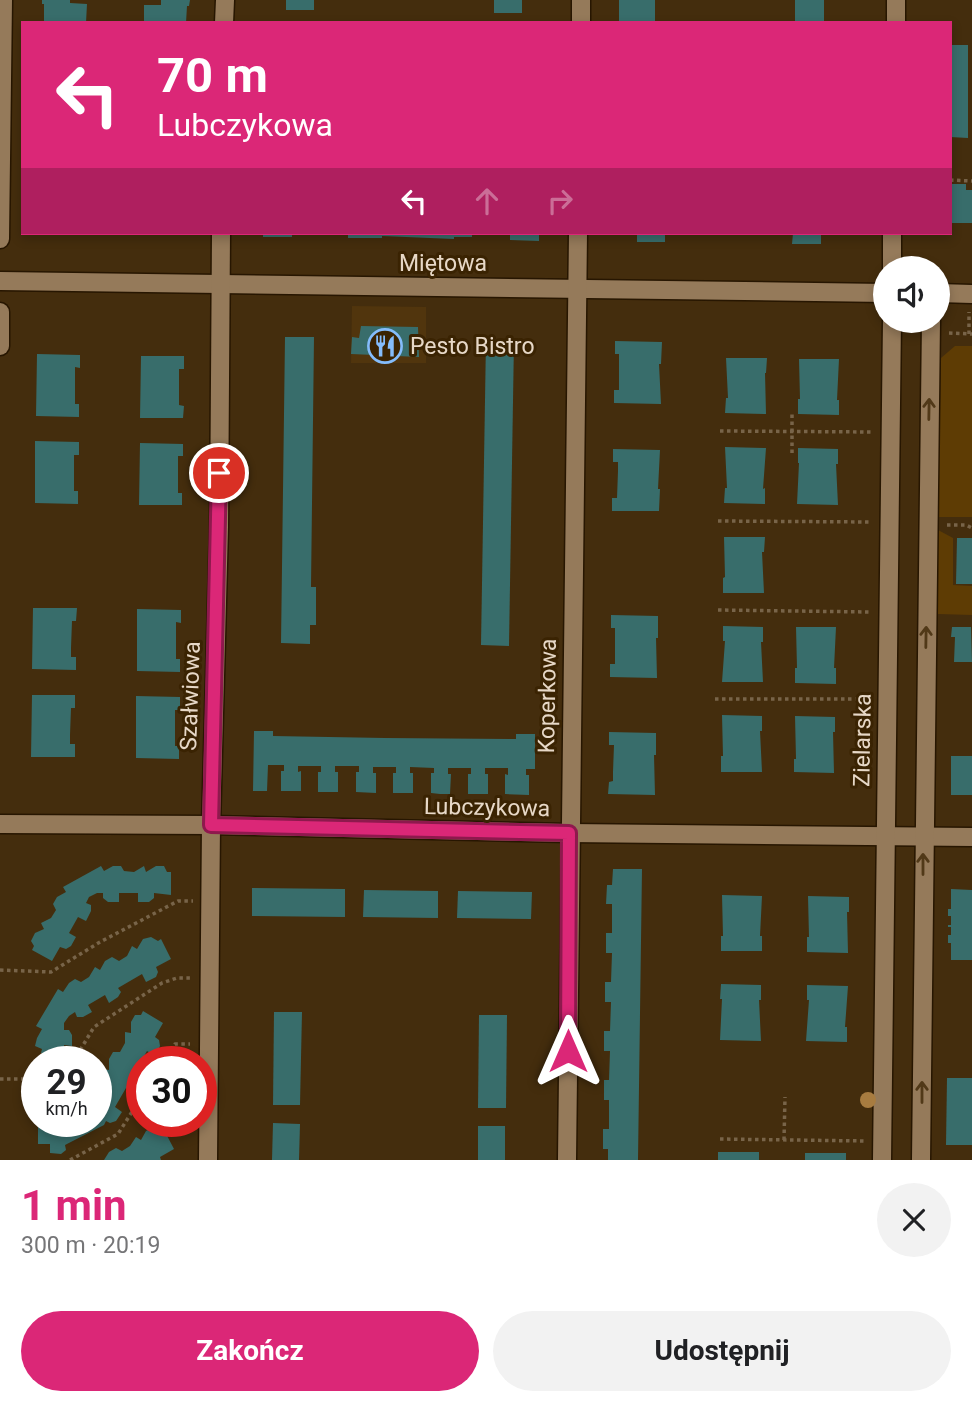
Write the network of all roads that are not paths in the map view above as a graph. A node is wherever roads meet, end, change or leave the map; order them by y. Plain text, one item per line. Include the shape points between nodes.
1 (3, 0) edge
2 (225, 0) edge
3 (581, 0) edge
4 (896, 0) edge
5 (224, 21) edge
6 (581, 21) edge
7 (896, 21) edge
8 (221, 235) edge
9 (578, 235) edge
10 (892, 235) edge
11 (0, 239) edge
12 (892, 256) edge
13 (0, 281) edge
14 (221, 285) junction
15 (577, 288) junction
16 (873, 293) edge
17 (950, 295) edge
18 (970, 299) edge
19 (0, 312) edge
20 (892, 333) edge
21 (931, 333) edge
22 (0, 346) edge
23 (0, 824) edge
24 (211, 825) junction
25 (569, 833) junction
26 (886, 836) junction
27 (923, 836) junction
28 (972, 837) edge
29 (208, 1160) edge
30 (567, 1160) edge
31 (882, 1160) edge
32 (921, 1160) edge

1 - 11 street
2 - 5 street
3 - 6 street
4 - 7 street
8 - 14 street, Szałwiowa
9 - 15 street, Koperkowa
10 - 12 street
13 - 14 street, Miętowa
14 - 15 street, Miętowa
14 - 24 street, Szałwiowa
15 - 16 street, Miętowa
15 - 25 street, Koperkowa
17 - 18 street
19 - 22 street
20 - 26 street, Zielarska
27 -> 21 street
23 - 24 street, Lubczykowa
24 - 25 street, Lubczykowa
24 - 29 street, Szałwiowa
25 - 26 street, Lubczykowa
25 - 30 street, Koperkowa
26 - 27 street, Lubczykowa
26 - 31 street, Zielarska
27 - 28 street, Lubczykowa
32 -> 27 street

